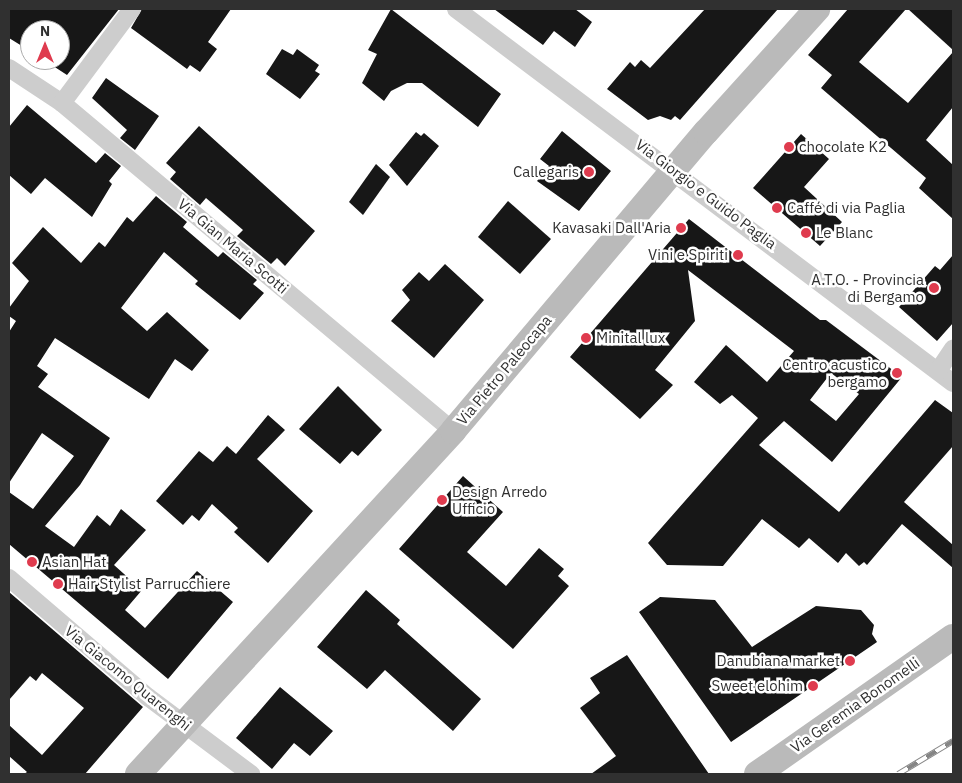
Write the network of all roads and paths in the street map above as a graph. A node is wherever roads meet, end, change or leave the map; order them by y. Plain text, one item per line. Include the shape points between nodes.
1 (132, 9) edge
2 (456, 9) edge
3 (817, 9) edge
4 (9, 68) edge
5 (62, 103) junction
6 (674, 170) junction
7 (953, 349) edge
8 (938, 372) junction
9 (953, 383) edge
10 (453, 431) junction
11 (9, 578) edge
12 (953, 636) edge
13 (183, 723) junction
14 (138, 774) edge
15 (251, 774) edge
16 (757, 774) edge

1 - 5 street
2 - 6 street, Via Giorgio e Guido Paglia
3 - 6 main road, Via Pietro Paleocapa
4 - 5 street, Via Gian Maria Scotti
5 - 10 street, Via Gian Maria Scotti
6 - 8 street, Via Giorgio e Guido Paglia
6 - 10 main road, Via Pietro Paleocapa
7 - 8 street
8 - 9 street, Via Giorgio e Guido Paglia
10 - 13 main road, Via Pietro Paleocapa
11 - 13 street, Via Giacomo Quarenghi via 113,669
12 - 16 main road, Via Geremia Bonomelli
13 - 14 main road, Via Pietro Paleocapa
13 - 15 street, Via Giacomo Quarenghi

